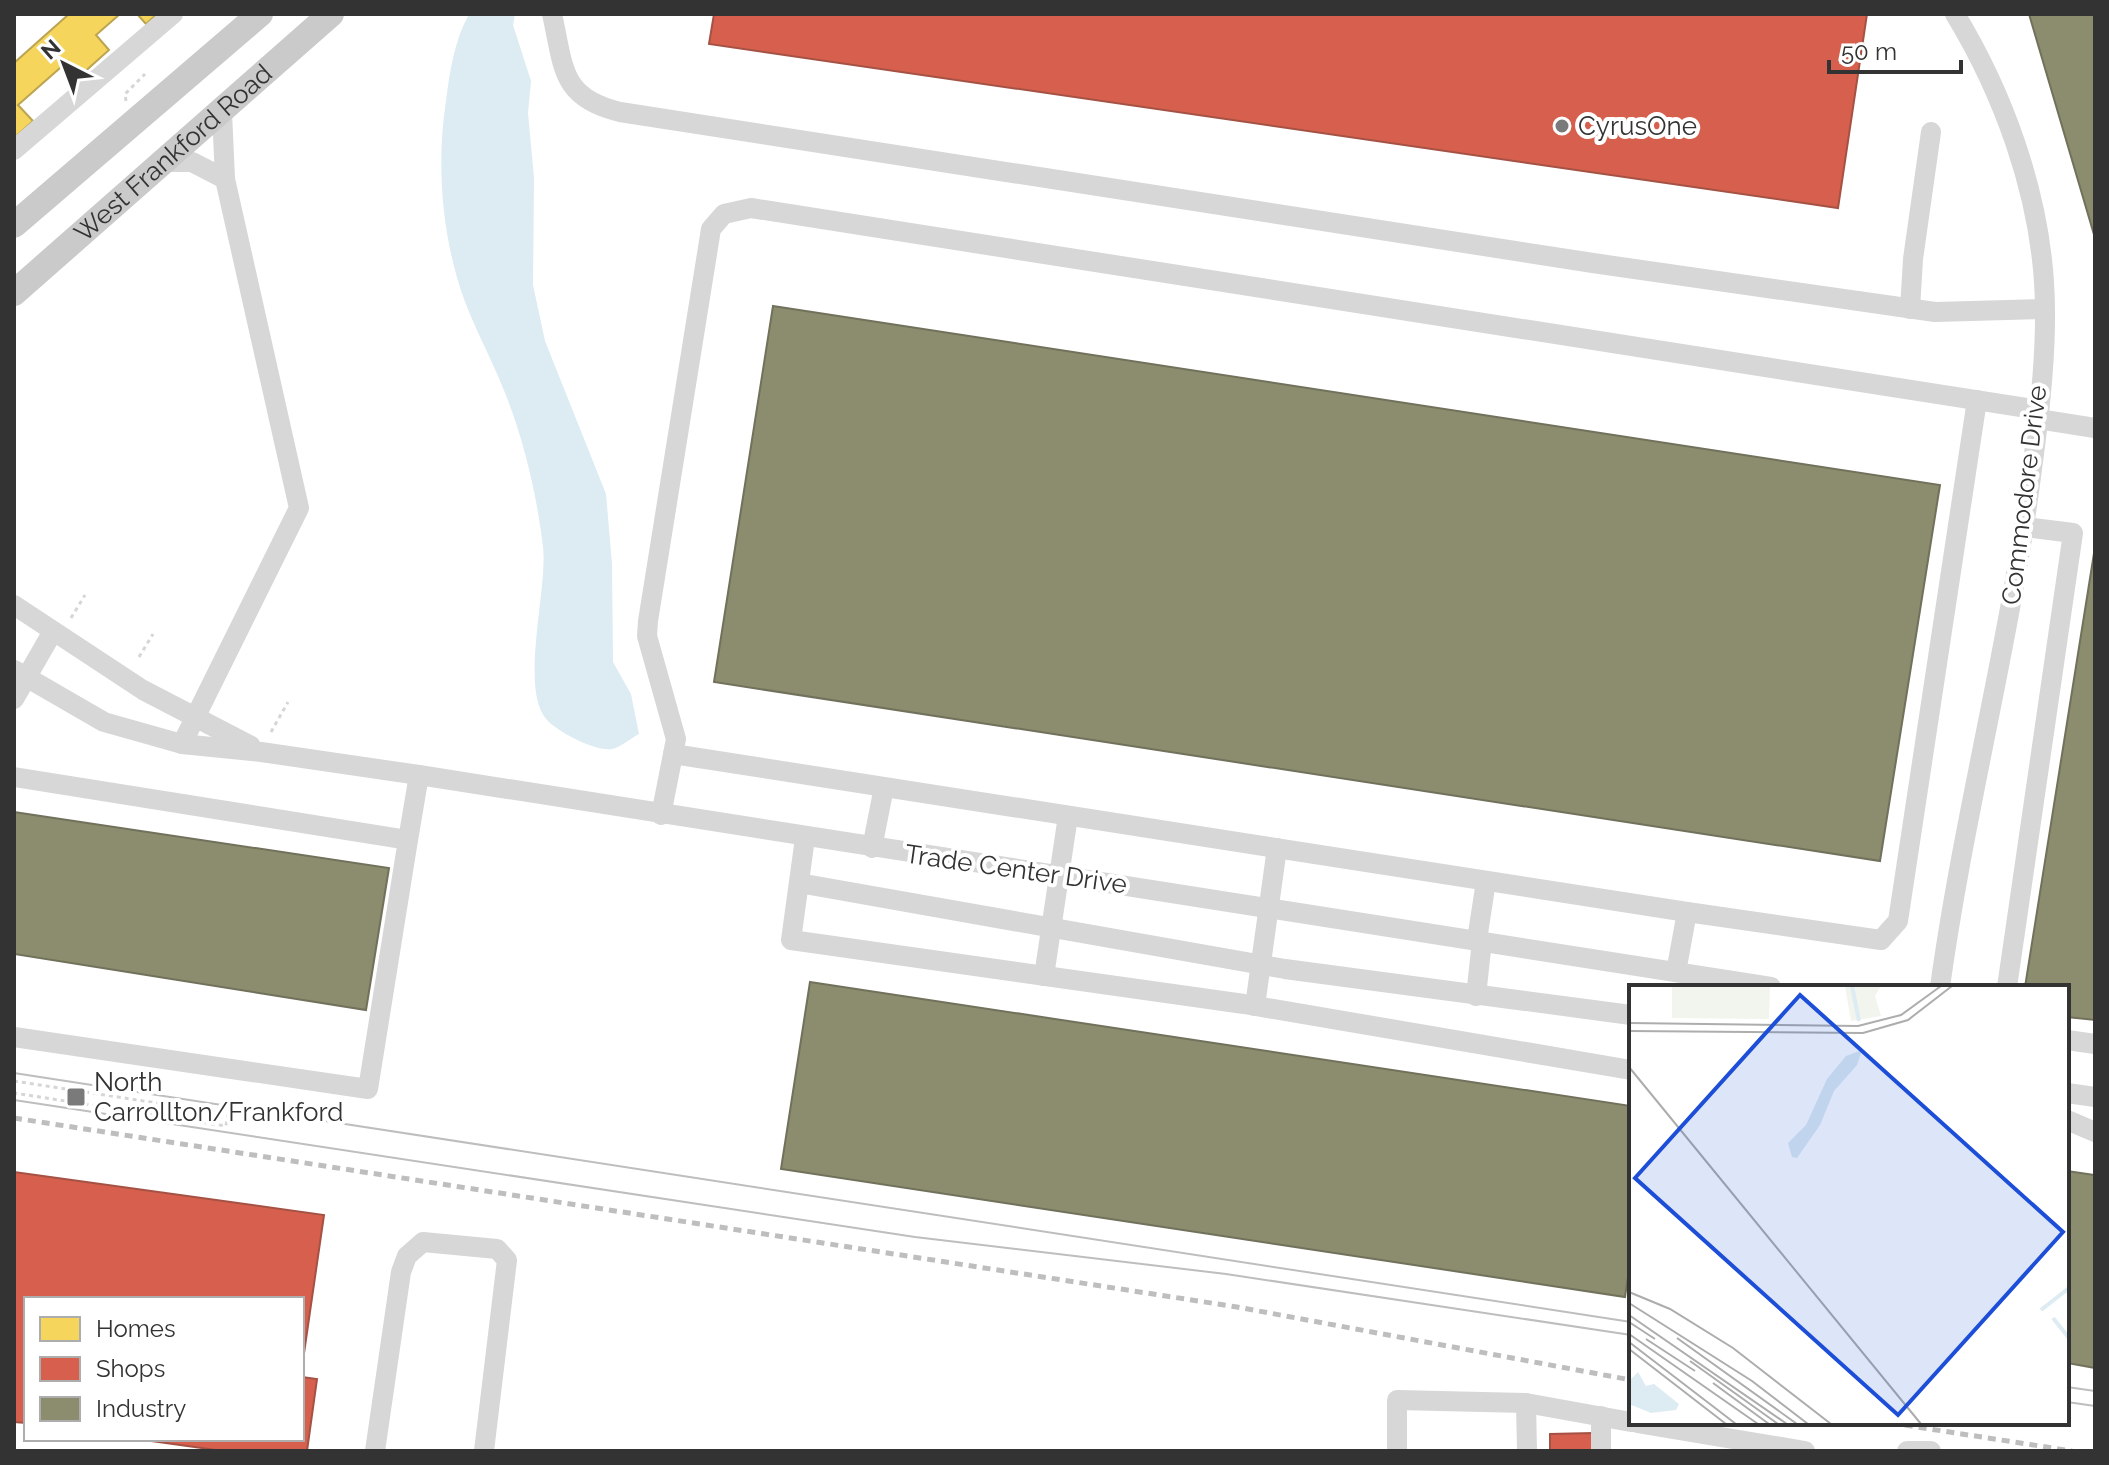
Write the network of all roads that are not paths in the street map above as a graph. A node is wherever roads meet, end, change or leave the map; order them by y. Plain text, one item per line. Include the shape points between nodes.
1 (173, 14) edge
2 (260, 14) edge
3 (331, 14) edge
4 (552, 14) edge
5 (1955, 14) edge
6 (222, 112) junction
7 (1931, 132) dead end
8 (14, 150) edge
9 (164, 162) junction
10 (225, 179) junction
11 (14, 225) edge
12 (14, 293) edge
13 (1910, 309) junction
14 (2043, 309) junction
15 (1977, 400) junction
16 (2039, 415) junction
17 (2095, 428) edge
18 (2025, 527) junction
19 (14, 605) edge
20 (61, 628) junction
21 (19, 674) edge
22 (14, 699) edge
23 (194, 716) junction
24 (182, 744) junction
25 (261, 752) junction
26 (673, 754) junction
27 (419, 775) junction
28 (14, 777) edge
29 (884, 787) junction
30 (661, 815) junction
31 (1068, 816) junction
32 (805, 838) junction
33 (408, 840) junction
34 (872, 848) junction
35 (1277, 848) junction
36 (1059, 877) junction
37 (1486, 881) junction
38 (799, 883) junction
39 (1267, 907) junction
40 (1687, 912) junction
41 (1051, 930) junction
42 (1479, 941) junction
43 (1261, 965) junction
44 (1676, 972) junction
45 (1044, 976) junction
46 (1709, 982) edge
47 (1746, 985) edge
48 (1940, 985) edge
49 (2007, 985) edge
50 (1476, 996) junction
51 (1255, 1006) junction
52 (1629, 1015) edge
53 (14, 1037) edge
54 (2069, 1040) edge
55 (2095, 1044) edge
56 (1629, 1070) edge
57 (2069, 1093) edge
58 (2095, 1097) edge
59 (2069, 1121) edge
60 (2095, 1132) edge
61 (1526, 1403) junction
62 (1601, 1416) junction
63 (1629, 1422) edge
64 (1644, 1425) edge
65 (1707, 1444) edge
66 (375, 1451) edge
67 (484, 1451) edge
68 (1397, 1451) edge
69 (1527, 1451) edge
70 (1601, 1451) edge
71 (1805, 1451) edge
72 (1907, 1451) edge
73 (1931, 1451) edge

1 - 8 street
2 - 11 main road, West Frankford Road
3 - 6 main road, West Frankford Road
4 - 13 street via 566,74 577,93 592,105 620,112
5 - 14 street, Commodore Drive via 1993,84 2023,171 2037,230
6 - 9 main road, West Frankford Road
6 - 10 street
7 - 13 street
9 - 10 street via 192,162
9 - 12 main road, West Frankford Road
10 - 23 street via 299,508
13 - 14 street
14 - 16 street, Commodore Drive
15 - 16 street
15 - 26 street via 751,208 731,211 711,229 648,621 647,636 676,739
15 - 40 street via 1898,921 1881,940
16 - 17 street
16 - 18 street, Commodore Drive
18 - 48 street, Commodore Drive via 1953,891
18 - 49 street via 2073,533
19 - 20 street, Trade Center Drive
20 - 21 street
20 - 23 street, Trade Center Drive via 143,690
21 - 22 street
21 - 24 street, Trade Center Drive via 104,722
23 - 24 street
23 - 25 street, Trade Center Drive
24 - 25 street, Trade Center Drive
25 - 27 street, Trade Center Drive
26 - 29 street
26 - 30 street
27 - 30 street, Trade Center Drive
27 - 33 street
28 - 33 street
29 - 31 street
29 - 34 street
30 - 32 street, Trade Center Drive
31 - 35 street
31 - 36 street
32 - 34 street, Trade Center Drive
32 - 38 street
33 - 53 street via 368,1089
34 - 36 street, Trade Center Drive
35 - 37 street
35 - 39 street
36 - 39 street, Trade Center Drive
36 - 41 street
37 - 40 street
37 - 42 street
38 - 41 street
38 - 45 street via 791,940
39 - 42 street, Trade Center Drive
39 - 43 street
40 - 44 street
41 - 43 street
41 - 45 street
42 - 44 street, Trade Center Drive
42 - 50 street
43 - 50 street
43 - 51 street
44 - 46 street, Trade Center Drive
45 - 51 street
46 - 47 street, Trade Center Drive
50 - 52 street
51 - 56 street
54 - 55 street
57 - 58 street
59 - 60 street
61 - 62 street
61 - 68 street via 1397,1400
61 - 69 street
62 - 63 street
62 - 70 street
64 - 65 street
65 - 71 street
66 - 67 street via 401,1272 407,1256 423,1242 497,1249 507,1260
72 - 73 street

